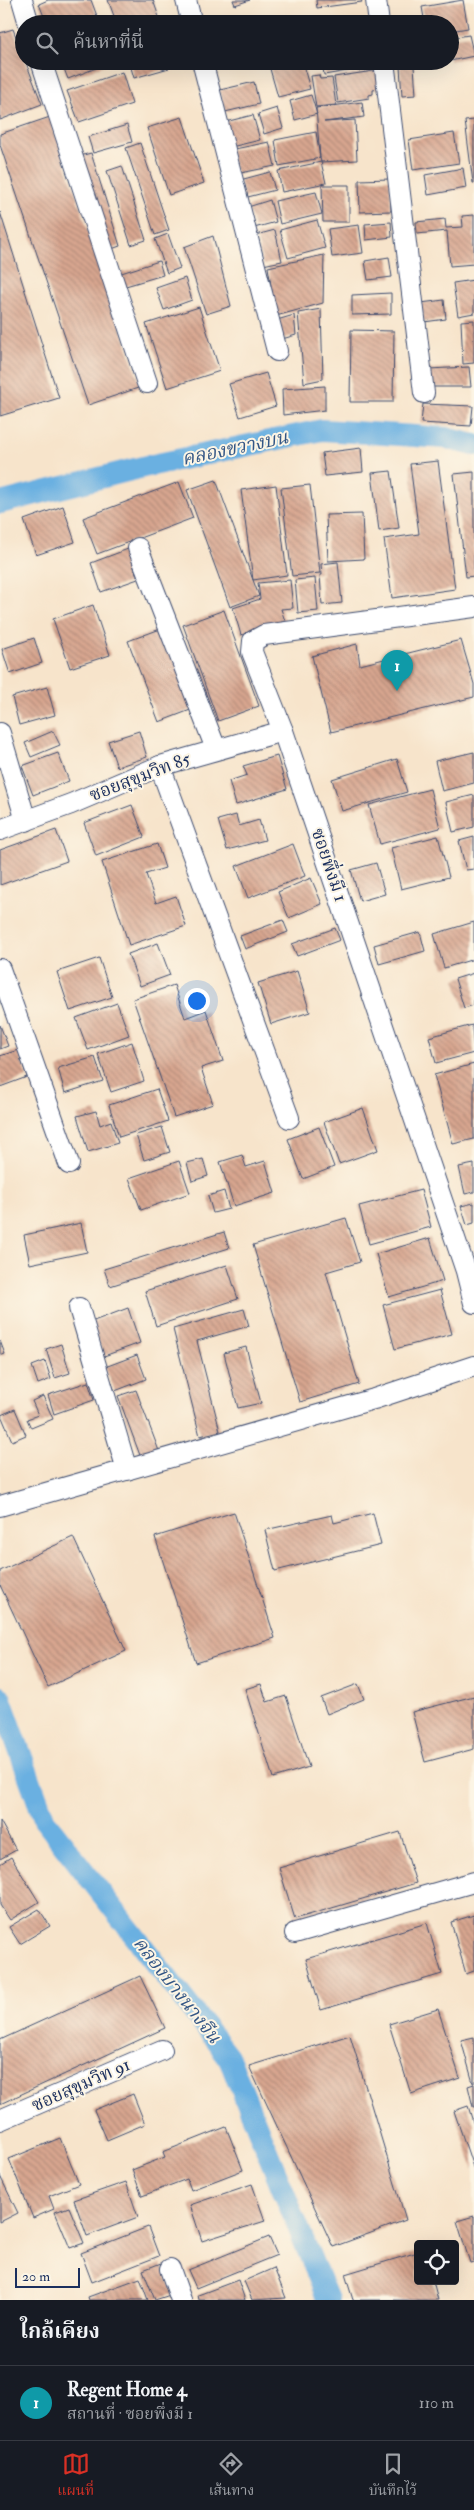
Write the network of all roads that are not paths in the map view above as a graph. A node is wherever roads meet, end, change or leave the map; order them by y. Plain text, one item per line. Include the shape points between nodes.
1 (22, 0) edge
2 (186, 0) edge
3 (376, 0) edge
4 (26, 15) edge
5 (190, 15) edge
6 (378, 15) edge
7 (44, 70) edge
8 (204, 70) edge
9 (385, 70) edge
10 (277, 351) dead end
11 (147, 383) dead end
12 (424, 393) dead end
13 (138, 548) dead end
14 (474, 608) edge
15 (283, 730) junction
16 (0, 733) edge
17 (216, 749) junction
18 (160, 766) junction
19 (26, 821) junction
20 (0, 830) edge
21 (0, 969) edge
22 (289, 1118) dead end
23 (68, 1164) dead end
24 (474, 1303) edge
25 (79, 1308) dead end
26 (474, 1366) edge
27 (127, 1470) junction
28 (0, 1506) edge
29 (474, 1882) edge
30 (296, 1933) dead end
31 (162, 2050) dead end
32 (0, 2120) edge
33 (170, 2269) dead end
34 (181, 2300) edge

1 - 4 street
2 - 5 street
3 - 6 street
7 - 11 street
8 - 10 street
9 - 12 street
13 - 17 street
14 - 15 street, ซอยพึ่งมี 1 via 264,635 253,642 252,652
15 - 17 street, ซอยสุขุมวิท 85
15 - 24 street, ซอยพึ่งมี 1 via 463,1262
16 - 19 street
17 - 18 street, ซอยสุขุมวิท 85
18 - 19 street, ซอยสุขุมวิท 85
18 - 22 street
19 - 20 street, ซอยสุขุมวิท 85
21 - 23 street
25 - 27 street
26 - 27 street via 374,1399
27 - 28 street
29 - 30 street
31 - 32 street, ซอยสุขุมวิท 91
33 - 34 street

